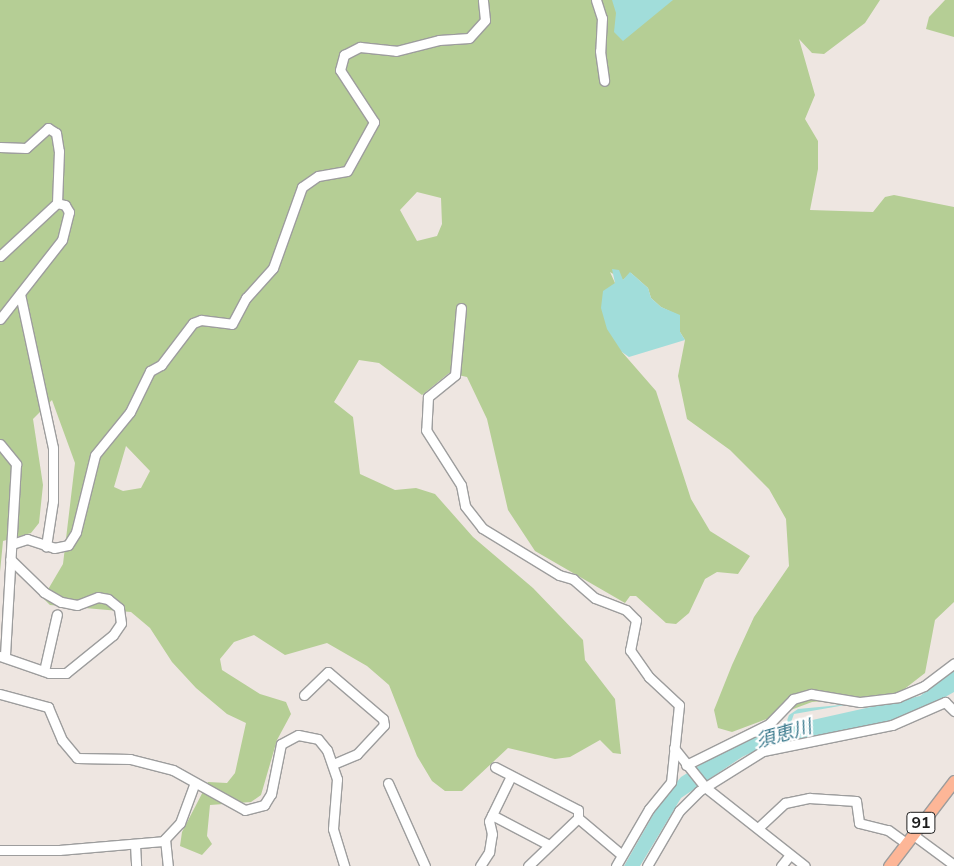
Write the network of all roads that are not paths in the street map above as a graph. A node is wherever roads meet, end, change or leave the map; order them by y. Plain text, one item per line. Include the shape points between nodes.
1 (483, 0) edge
2 (596, 0) edge
3 (604, 81) dead end
4 (0, 147) edge
5 (57, 202) junction
6 (0, 256) edge
7 (20, 294) junction
8 (461, 308) dead end
9 (0, 319) edge
10 (0, 444) edge
11 (12, 544) junction
12 (46, 546) junction
13 (10, 559) junction
14 (57, 614) dead end
15 (2, 657) edge
16 (954, 663) edge
17 (44, 671) junction
18 (304, 696) dead end
19 (2, 697) edge
20 (954, 711) edge
21 (674, 748) junction
22 (333, 764) junction
23 (687, 766) junction
24 (495, 767) dead end
25 (511, 776) junction
26 (954, 782) edge
27 (388, 783) dead end
28 (194, 785) junction
29 (705, 787) junction
30 (492, 816) junction
31 (578, 818) junction
32 (758, 828) junction
33 (165, 839) junction
34 (909, 839) junction
35 (135, 844) junction
36 (549, 845) junction
37 (0, 850) edge
38 (790, 854) junction
39 (622, 855) junction
40 (136, 866) edge
41 (168, 866) edge
42 (344, 866) edge
43 (425, 866) edge
44 (480, 866) edge
45 (528, 866) edge
46 (616, 866) edge
47 (647, 866) edge
48 (781, 866) edge
49 (805, 866) edge
50 (888, 866) edge
51 (954, 866) edge

1 - 12 street via 485,20 469,38 439,40 396,51 360,47 344,55 340,70 374,122 347,171 318,176 302,187 273,268 246,298 232,324 201,320 193,323 160,365 150,371 130,412 95,455 72,540 62,548
2 - 3 street via 602,18 600,50
4 - 5 street via 26,148 43,132 54,129 59,151
5 - 6 street
5 - 7 street via 65,205 69,212 68,225 54,253
7 - 9 street
7 - 12 street via 53,448 53,501
8 - 21 street via 455,375 428,397 428,437 456,477 465,506 482,528 559,575 574,579 595,598 626,610 636,620 630,650 648,677 679,705
10 - 11 street via 16,464
11 - 12 street via 27,539
11 - 13 street
13 - 15 street
13 - 17 street via 44,592 61,602 77,605 98,597 108,599 122,614 118,629 66,673
14 - 17 street
15 - 17 street
16 - 23 street via 924,686 898,697 860,702 811,694 793,699 769,724
18 - 22 street via 328,672 383,719 384,725 357,754
19 - 28 street via 48,707 62,740 77,758 130,759 173,770
20 - 29 street via 945,702 892,725 782,746 747,760
21 - 23 street
21 - 39 street via 671,782
22 - 28 street via 318,739 298,735 281,744 271,794 264,805 245,810
22 - 42 street via 337,779 333,829
23 - 29 street
24 - 25 street
25 - 30 street
25 - 31 street via 578,810
26 - 34 main road, 91
27 - 43 street
28 - 33 street via 180,823
29 - 32 street
29 - 47 street via 679,811
30 - 36 street
30 - 44 street via 489,852
31 - 36 street
31 - 39 street
32 - 34 street via 785,803 809,798 856,801 859,823
32 - 38 street
33 - 35 street
33 - 41 street
34 - 50 main road, 91
34 - 51 street
35 - 37 street
35 - 40 street
36 - 45 street
38 - 48 street
38 - 49 street
39 - 46 street

